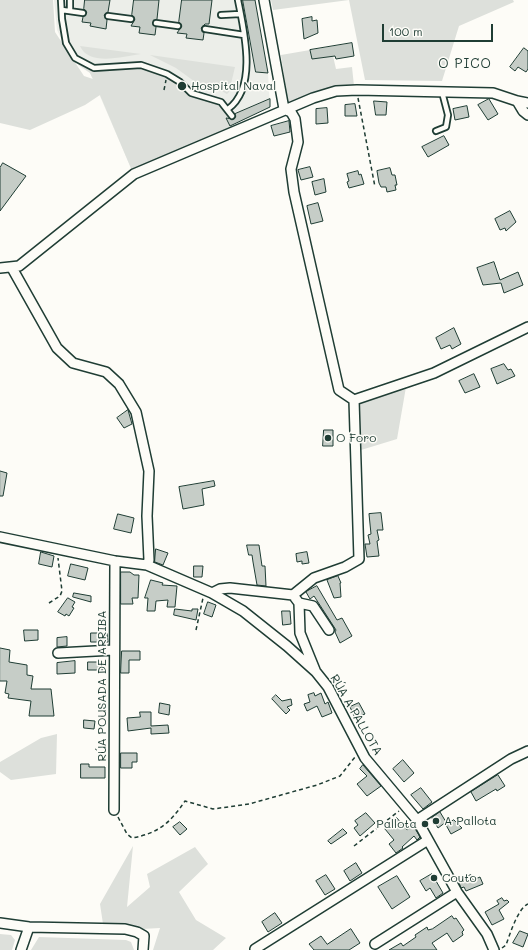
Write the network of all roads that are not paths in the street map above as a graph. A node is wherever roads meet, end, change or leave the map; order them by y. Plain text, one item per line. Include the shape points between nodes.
1 (61, 0) edge
2 (70, 0) edge
3 (238, 0) edge
4 (264, 0) edge
5 (62, 10) junction
6 (70, 11) junction
7 (83, 13) dead end
8 (240, 14) junction
9 (222, 15) dead end
10 (108, 16) dead end
11 (131, 19) dead end
12 (156, 23) dead end
13 (178, 26) dead end
14 (204, 29) dead end
15 (244, 35) junction
16 (442, 92) junction
17 (516, 101) junction
18 (528, 103) edge
19 (228, 109) junction
20 (284, 110) junction
21 (528, 115) edge
22 (232, 116) dead end
23 (436, 131) dead end
24 (0, 268) edge
25 (12, 268) junction
26 (528, 327) edge
27 (354, 400) junction
28 (0, 537) edge
29 (115, 561) junction
30 (147, 565) junction
31 (209, 592) junction
32 (293, 595) junction
33 (299, 603) junction
34 (329, 630) dead end
35 (114, 650) junction
36 (58, 653) dead end
37 (316, 672) junction
38 (528, 751) edge
39 (114, 810) road end
40 (417, 820) junction
41 (428, 840) junction
42 (457, 892) junction
43 (0, 923) edge
44 (29, 926) junction
45 (375, 944) dead end
46 (255, 949) edge
47 (21, 950) edge
48 (144, 950) edge
49 (494, 950) edge

1 - 5 lane
2 - 6 lane
3 - 8 lane
4 - 20 street
5 - 6 lane
5 - 19 lane via 66,43 75,58 94,68 141,65 167,74 191,93 221,102
6 - 7 lane
8 - 9 lane
8 - 15 lane
10 - 11 lane
12 - 13 lane
14 - 15 lane
15 - 19 lane via 247,70 236,103
16 - 17 street via 493,93
16 - 20 street via 336,91
16 - 23 lane via 448,115 446,127
17 - 18 street
17 - 21 street
19 - 22 lane
20 - 25 street via 238,126 134,174 19,266
20 - 27 street via 291,112 295,119 298,142 291,169 293,184 336,383 339,390
24 - 25 street
25 - 30 street via 57,348 73,362 106,372 119,384 136,412 149,471
26 - 27 street via 434,373
27 - 32 street via 359,559 314,578
28 - 29 street
29 - 30 street
29 - 35 street, RÚA POUSADA DE ARRIBA
30 - 31 street
31 - 32 street via 230,588
31 - 37 street via 243,612
32 - 33 street
33 - 34 street via 313,606
33 - 37 street via 300,633
35 - 36 street
35 - 39 street, RÚA POUSADA DE ARRIBA
37 - 40 street, RÚA A PALLOTA via 328,687 365,758
38 - 40 street via 511,759
40 - 41 street, RÚA A PALLOTA
41 - 42 street, RÚA A PALLOTA
41 - 46 street
42 - 45 street
42 - 49 street, RÚA A PALLOTA via 487,934
43 - 44 street
44 - 47 street
44 - 48 street via 125,929 144,936

